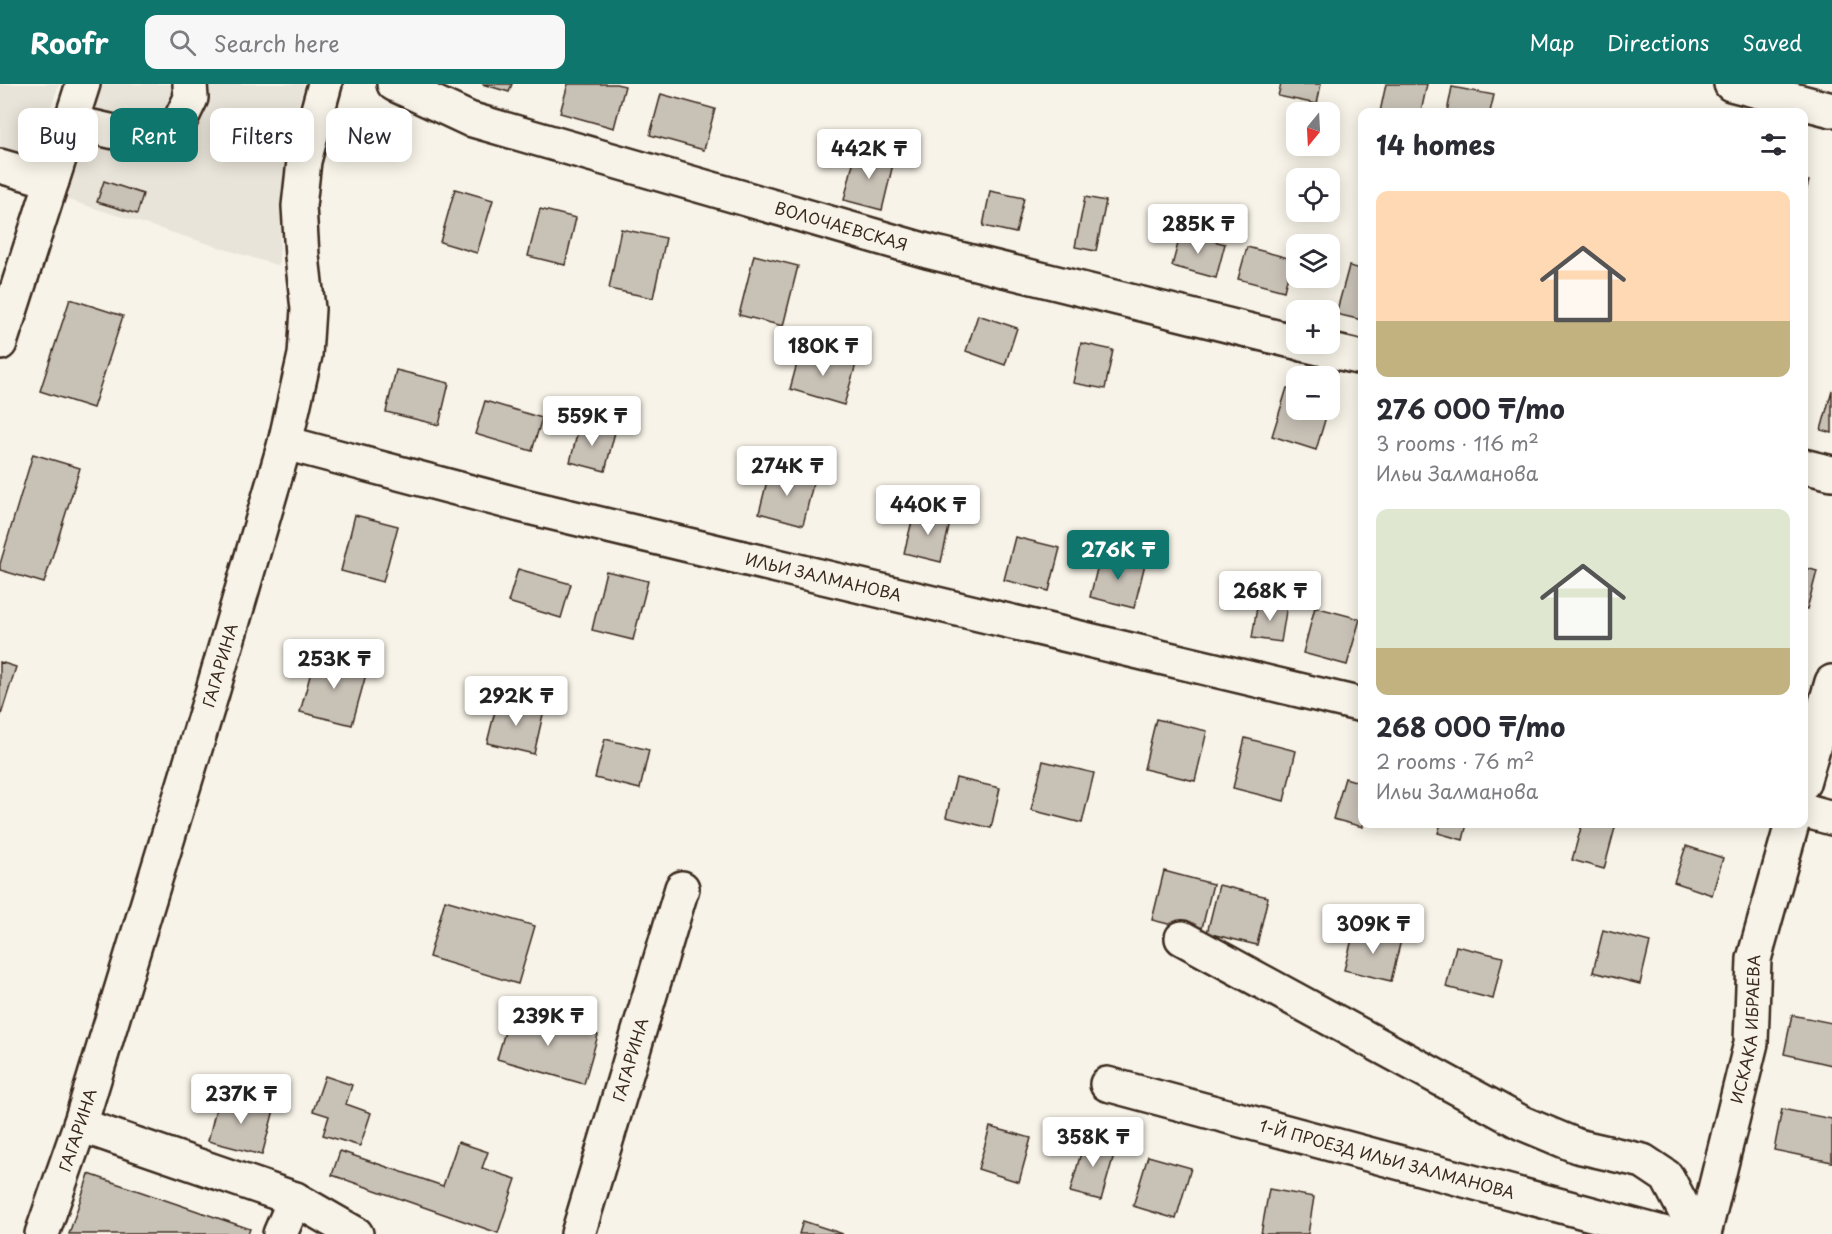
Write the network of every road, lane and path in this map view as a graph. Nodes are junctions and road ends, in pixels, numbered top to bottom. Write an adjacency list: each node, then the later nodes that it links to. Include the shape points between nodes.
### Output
1 (83, 84): 6 (street)
2 (190, 84): 8 (street, via 191,98 176,129 160,136)
3 (325, 84): 16 (street, ГАГАРИНА, via 304,161 299,206 308,309 305,355)
4 (394, 84): 12 (street, ВОЛОЧАЕВСКАЯ, via 469,119 927,251)
5 (1731, 84): 7 (street)
6 (75, 108)
7 (1832, 110)
8 (98, 128)
9 (58, 162): 11 (street)
10 (0, 166): 11 (street)
11 (52, 182): 13 (street)
12 (1286, 340)
13 (0, 343)
14 (1340, 353): 15 (street)
15 (1358, 357)
16 (285, 443): 20 (street, ИЛЬИ ЗАЛМАНОВА, via 532,507); 28 (street, ГАГАРИНА)
17 (1808, 467): 18 (street)
18 (1832, 473)
19 (1832, 682): 21 (street)
20 (1358, 704)
21 (1808, 766)
22 (1808, 811): 23 (street)
23 (1832, 818)
24 (1791, 828): 36 (street, ИСКАКА ИБРАЕВА, via 1754,959 1751,1043)
25 (682, 888): 33 (street, ГАГАРИНА)
26 (1182, 938): 35 (street, via 1522,1123 1577,1146 1643,1161 1667,1177)
27 (1107, 1084): 34 (street, 1-Й ПРОЕЗД ИЛЬИ ЗАЛМАНОВА)
28 (80, 1125): 29 (street); 30 (street, ГАГАРИНА)
29 (295, 1199): 31 (street); 32 (street)
30 (42, 1234)
31 (280, 1234)
32 (356, 1234)
33 (578, 1234)
34 (1666, 1234)
35 (1697, 1234)
36 (1704, 1234)

